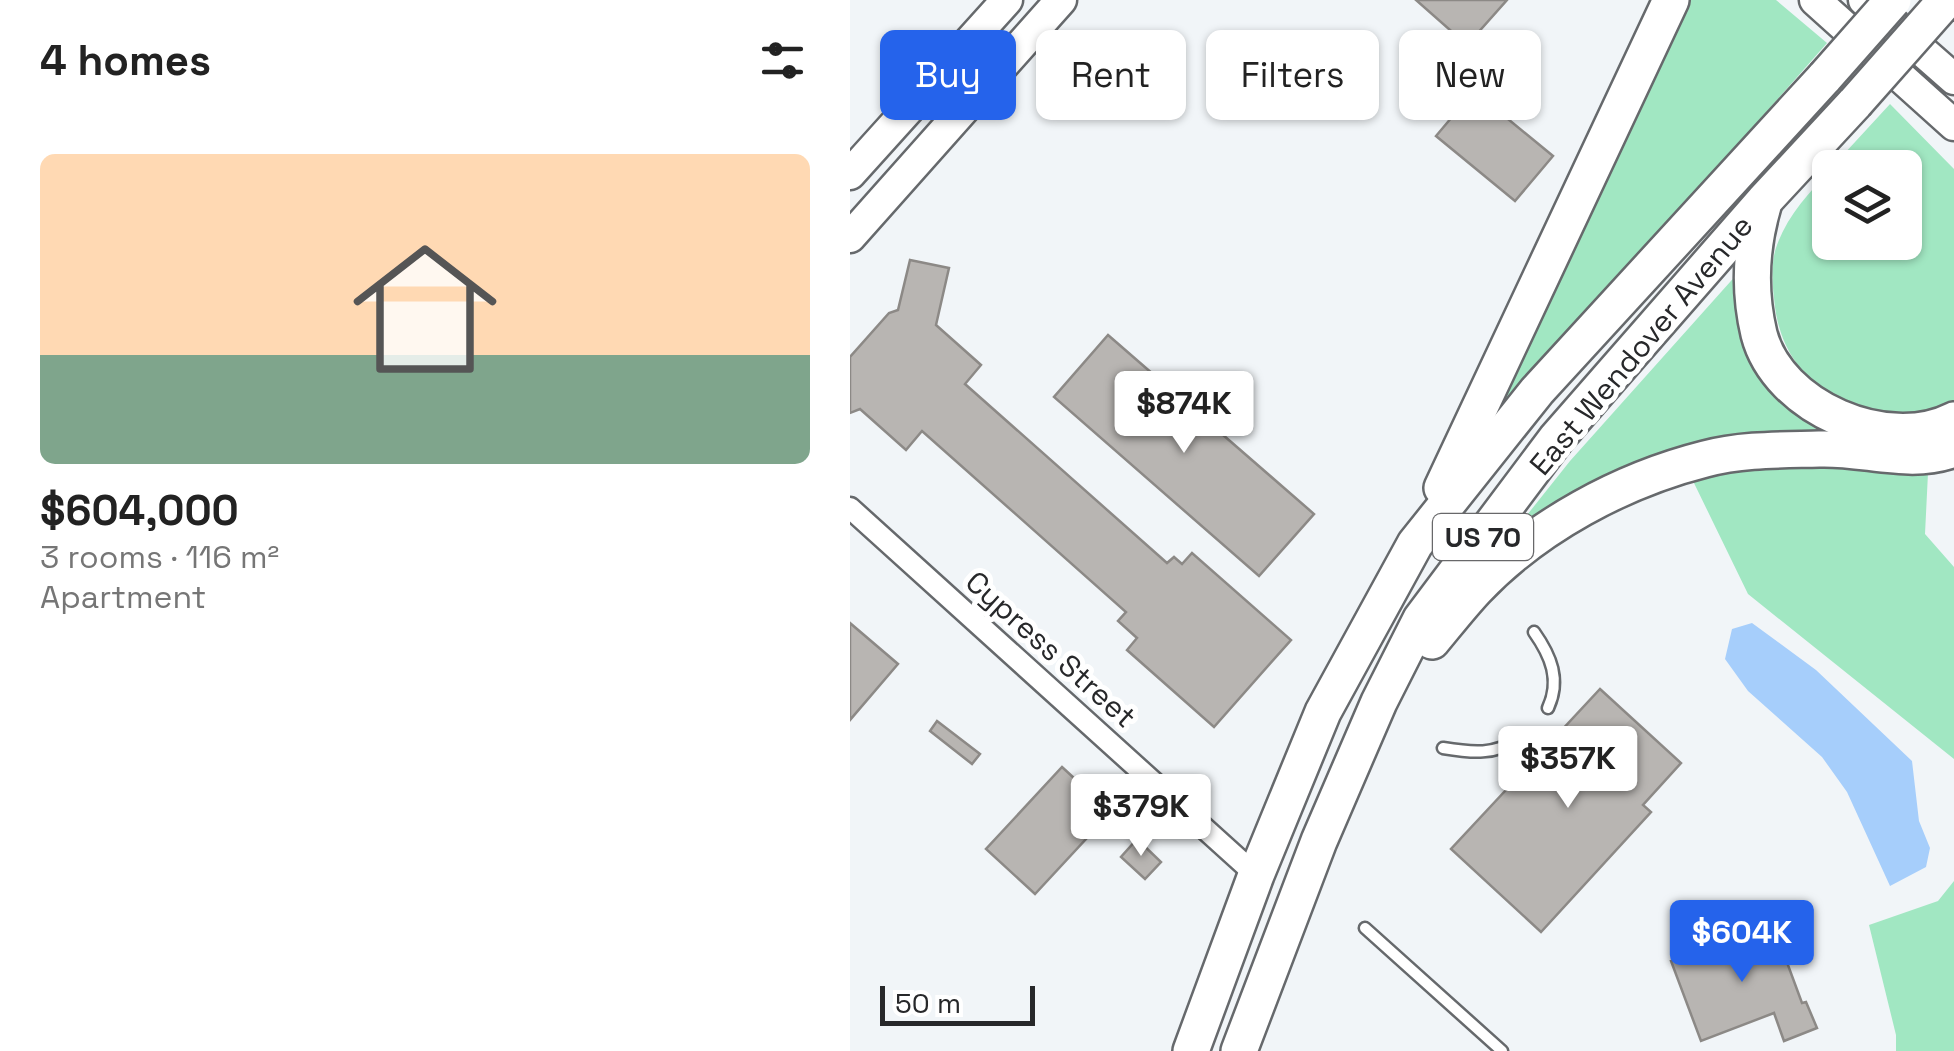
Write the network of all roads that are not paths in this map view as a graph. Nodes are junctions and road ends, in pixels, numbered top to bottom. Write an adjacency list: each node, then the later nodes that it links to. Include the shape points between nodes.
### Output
1 (1007, 0): 10 (main road)
2 (1061, 0): 12 (main road)
3 (1671, 0): 16 (highway)
4 (1814, 0): 9 (main road)
5 (1864, 0): 8 (main road)
6 (1894, 0): 16 (highway, East Wendover Avenue / US 70, bridge, via 1537,390)
7 (1946, 0): 11 (highway, East Wendover Avenue / US 70, bridge)
8 (1954, 79)
9 (1954, 125)
10 (850, 174)
11 (1764, 201): 13 (highway, via 1752,279 1760,338 1781,376 1859,428 1904,432); 18 (highway, East Wendover Avenue / US 70, via 1556,439 1421,619)
12 (850, 237)
13 (1954, 420)
14 (1954, 448): 18 (highway, via 1939,455 1885,456 1829,448 1764,450 1654,475 1591,504 1478,586)
15 (850, 508): 22 (street, Cypress Street)
16 (1415, 544): 22 (highway, East Wendover Avenue / US 70, via 1323,712)
17 (1534, 632): 19 (lane, via 1555,678)
18 (1379, 702): 25 (highway, East Wendover Avenue / US 70)
19 (1548, 708)
20 (1520, 739): 21 (lane, via 1488,753)
21 (1444, 748)
22 (1256, 875): 24 (highway, East Wendover Avenue / US 70)
23 (1365, 928): 26 (lane)
24 (1191, 1051)
25 (1238, 1051)
26 (1502, 1051)

